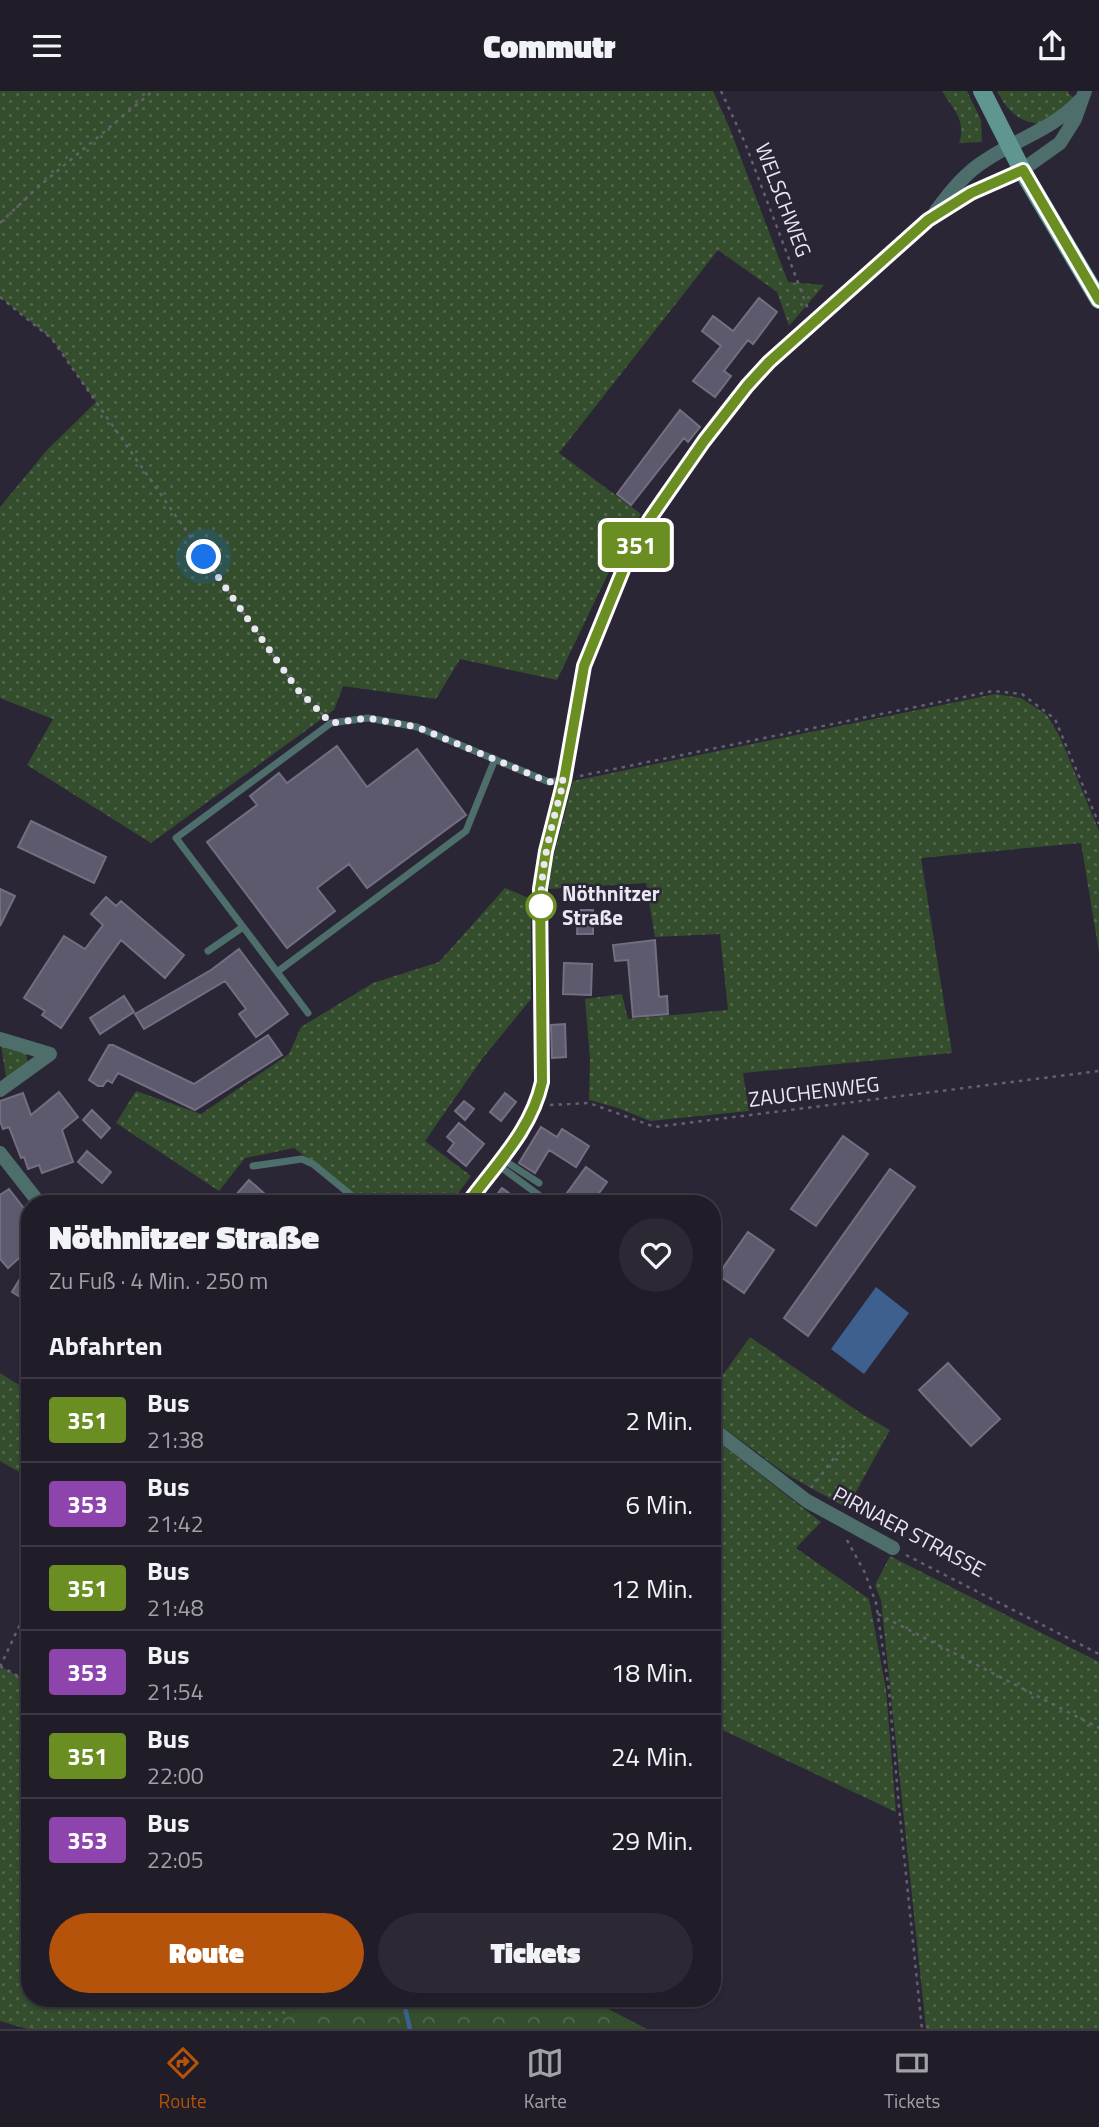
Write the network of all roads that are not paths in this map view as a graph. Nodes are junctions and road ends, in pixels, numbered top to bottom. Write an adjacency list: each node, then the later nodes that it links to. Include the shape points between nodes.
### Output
1 (982, 91): 3 (main road)
2 (1085, 93): 3 (street, via 1054,124); 4 (street, via 1060,143)
3 (1010, 146): 4 (main road); 5 (street, via 963,179)
4 (1023, 170): 5 (street, via 971,193); 6 (main road)
5 (928, 220): 8 (street, via 747,386 649,520 625,565 584,666)
6 (1099, 300)
7 (495, 759): 8 (lane, via 549,782); 9 (lane, via 417,727 368,718 331,723 176,838); 11 (lane, via 466,831)
8 (564, 780): 16 (street, via 540,889 542,1082 537,1106)
9 (243, 927): 10 (lane); 11 (lane)
10 (208, 951)
11 (277, 972): 12 (lane)
12 (308, 1013)
13 (0, 1039): 14 (street, via 50,1054)
14 (0, 1090)
15 (0, 1153): 19 (street)
16 (500, 1162): 18 (lane); 21 (street); 22 (lane)
17 (253, 1166): 20 (lane, via 302,1159)
18 (539, 1183)
19 (33, 1195)
20 (351, 1195)
21 (474, 1195)
22 (540, 1195)
23 (721, 1435): 24 (street, PIRNAER STRASSE, via 803,1499)
24 (893, 1549)

